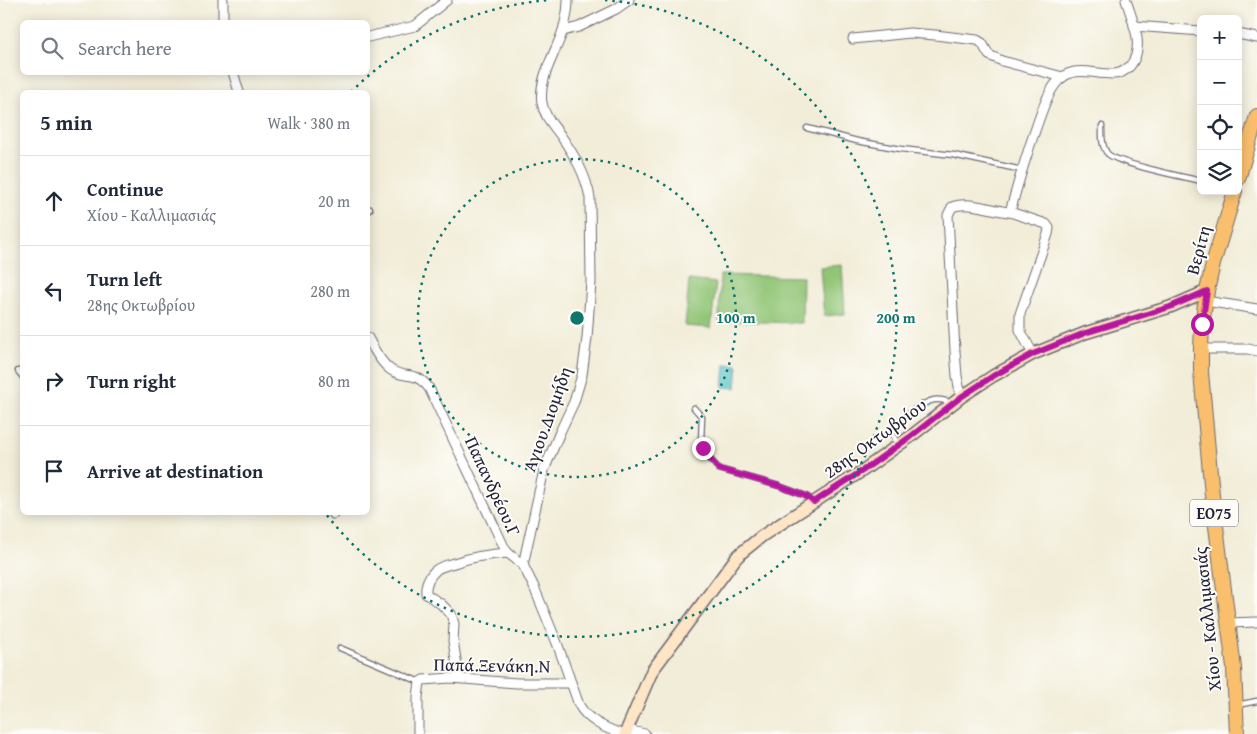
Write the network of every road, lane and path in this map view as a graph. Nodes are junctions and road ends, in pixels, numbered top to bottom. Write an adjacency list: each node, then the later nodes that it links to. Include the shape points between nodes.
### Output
1 (223, 0): 6 (street)
2 (447, 0): 11 (street, via 415,26)
3 (568, 0): 8 (street, Αγιου.Διομήδη)
4 (629, 0): 8 (street, via 579,27)
5 (1126, 0): 7 (street)
6 (223, 20)
7 (1134, 26): 9 (street); 15 (street, via 1138,45 1129,68 1113,74 1084,71)
8 (563, 31): 38 (street, Αγιου.Διομήδη, via 543,80 542,102 546,114 579,164 588,187 591,282 588,329 582,375 574,402 544,470)
9 (1197, 31)
10 (1242, 35): 12 (street)
11 (370, 37)
12 (1257, 38)
13 (853, 39): 15 (street, via 910,33 977,40 982,42 989,55 1002,61)
14 (234, 75): 16 (street)
15 (1063, 76): 21 (street, via 1046,100)
16 (238, 90)
17 (1257, 116): 20 (main road)
18 (1102, 126): 22 (lane, via 1103,144 1112,157)
19 (807, 128): 21 (lane, via 874,144 953,155)
20 (1242, 166)
21 (1022, 170): 24 (street)
22 (1197, 180)
23 (1234, 195): 25 (main road, Βερίτη / ΕΟ75)
24 (1010, 212): 30 (street, via 1046,224 1048,228 1020,314 1020,330); 33 (street, via 958,205 952,207 948,215)
25 (1206, 296): 26 (street); 28 (main road, Χίου - Καλλιμασιάς / ΕΟ75); 30 (main road, 28ης Οκτωβρίου, via 1085,333)
26 (1257, 309)
27 (370, 342): 37 (street, Παπανδρέου.Γ, via 389,369 420,378 429,388)
28 (1201, 349): 29 (street); 40 (main road, Χίου - Καλλιμασιάς / ΕΟ75, via 1212,495)
29 (1257, 351)
30 (1033, 354): 33 (main road, 28ης Οκτωβρίου)
31 (18, 371): 32 (lane)
32 (20, 374)
33 (957, 400): 35 (main road, 28ης Οκτωβρίου); 35 (lane, via 926,402 907,416 892,431)
34 (694, 408): 36 (lane, via 702,417 703,448 719,469 779,486)
35 (897, 446): 36 (main road, 28ης Οκτωβρίου)
36 (814, 502): 47 (main road, 28ης Οκτωβρίου, via 762,536 736,558 652,671)
37 (508, 553): 38 (street, Παπανδρέου.Γ); 42 (street, via 470,558 440,568 426,583 426,594 451,614)
38 (523, 565): 44 (street, Παπανδρέου.Γ)
39 (1257, 622): 40 (street)
40 (1228, 624): 46 (main road, Χίου - Καλλιμασιάς / ΕΟ75)
41 (340, 648): 43 (lane)
42 (459, 678): 43 (street, Παπά.Ξενάκη.Ν); 44 (street, Παπά.Ξενάκη.Ν)
43 (420, 682): 48 (street, Παπά.Ξενάκη.Ν)
44 (571, 683): 47 (street, Παπανδρέου.Γ, via 584,714)
45 (1257, 701): 46 (lane)
46 (1236, 705): 50 (main road, Χίου - Καλλιμασιάς / ΕΟ75)
47 (624, 733): 49 (street, Παπανδρέου.Γ)
48 (418, 734)
49 (645, 734)
50 (1237, 734)

